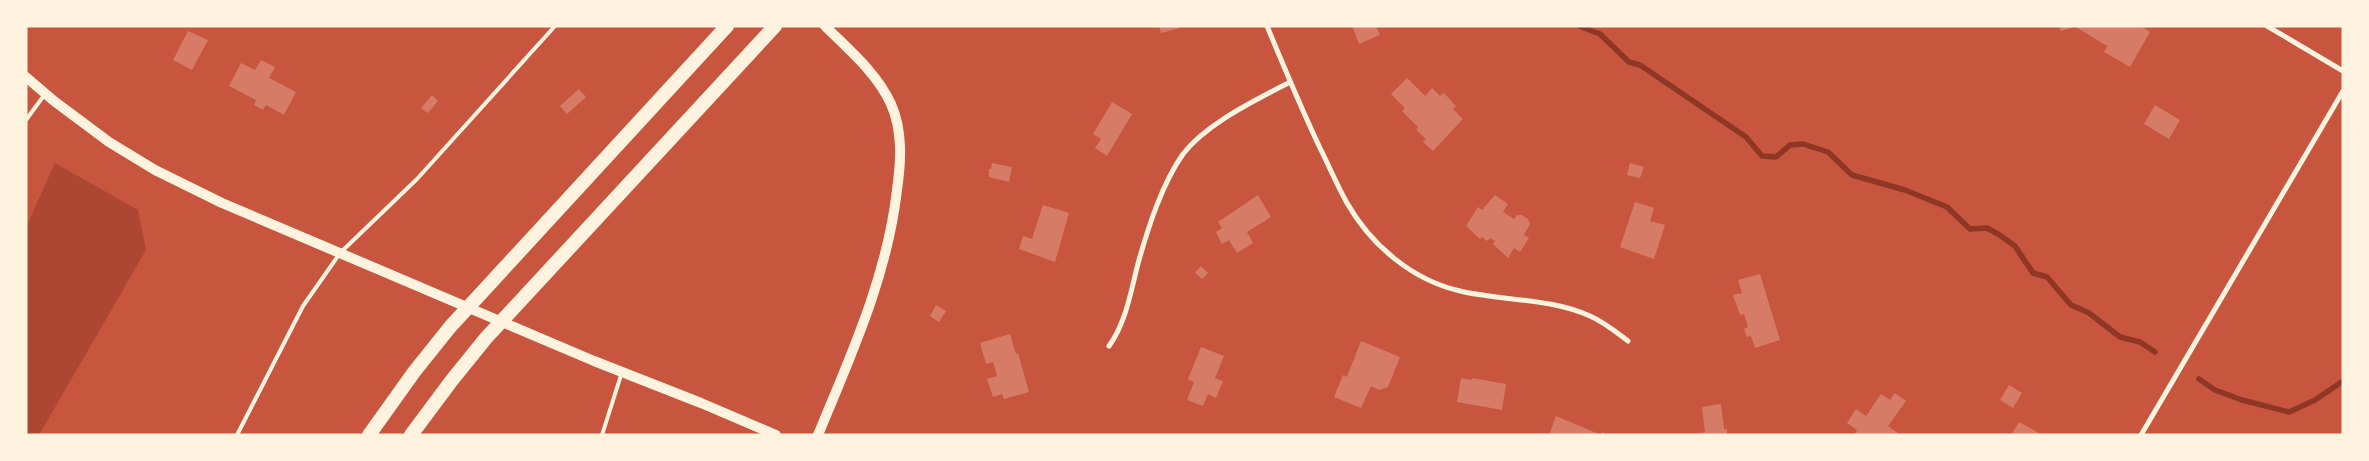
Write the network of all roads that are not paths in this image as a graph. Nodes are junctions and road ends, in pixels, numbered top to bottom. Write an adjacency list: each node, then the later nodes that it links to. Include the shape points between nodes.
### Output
1 (554, 26): 13 (lane, via 417,179)
2 (727, 26): 18 (highway, via 456,320)
3 (776, 26): 19 (highway, via 486,338)
4 (825, 26): 22 (main road, via 869,71 886,94 896,118 900,153 895,213 885,258 869,312)
5 (1267, 26): 9 (street)
6 (2267, 26): 7 (street)
7 (2343, 71)
8 (26, 77): 11 (main road)
9 (1290, 82): 14 (street, via 1347,203 1368,232 1396,260 1453,289 1575,310 1592,316); 15 (street, via 1214,126 1184,153 1163,191 1123,319)
10 (2343, 91): 23 (street)
11 (45, 94): 12 (lane); 13 (main road, via 109,142 156,170 222,204)
12 (26, 120)
13 (340, 253): 16 (main road); 17 (lane, via 303,306)
14 (1628, 340)
15 (1109, 346)
16 (622, 372): 20 (lane); 21 (main road)
17 (237, 435)
18 (368, 435)
19 (411, 435)
20 (602, 435)
21 (776, 435)
22 (818, 435)
23 (2141, 435)

